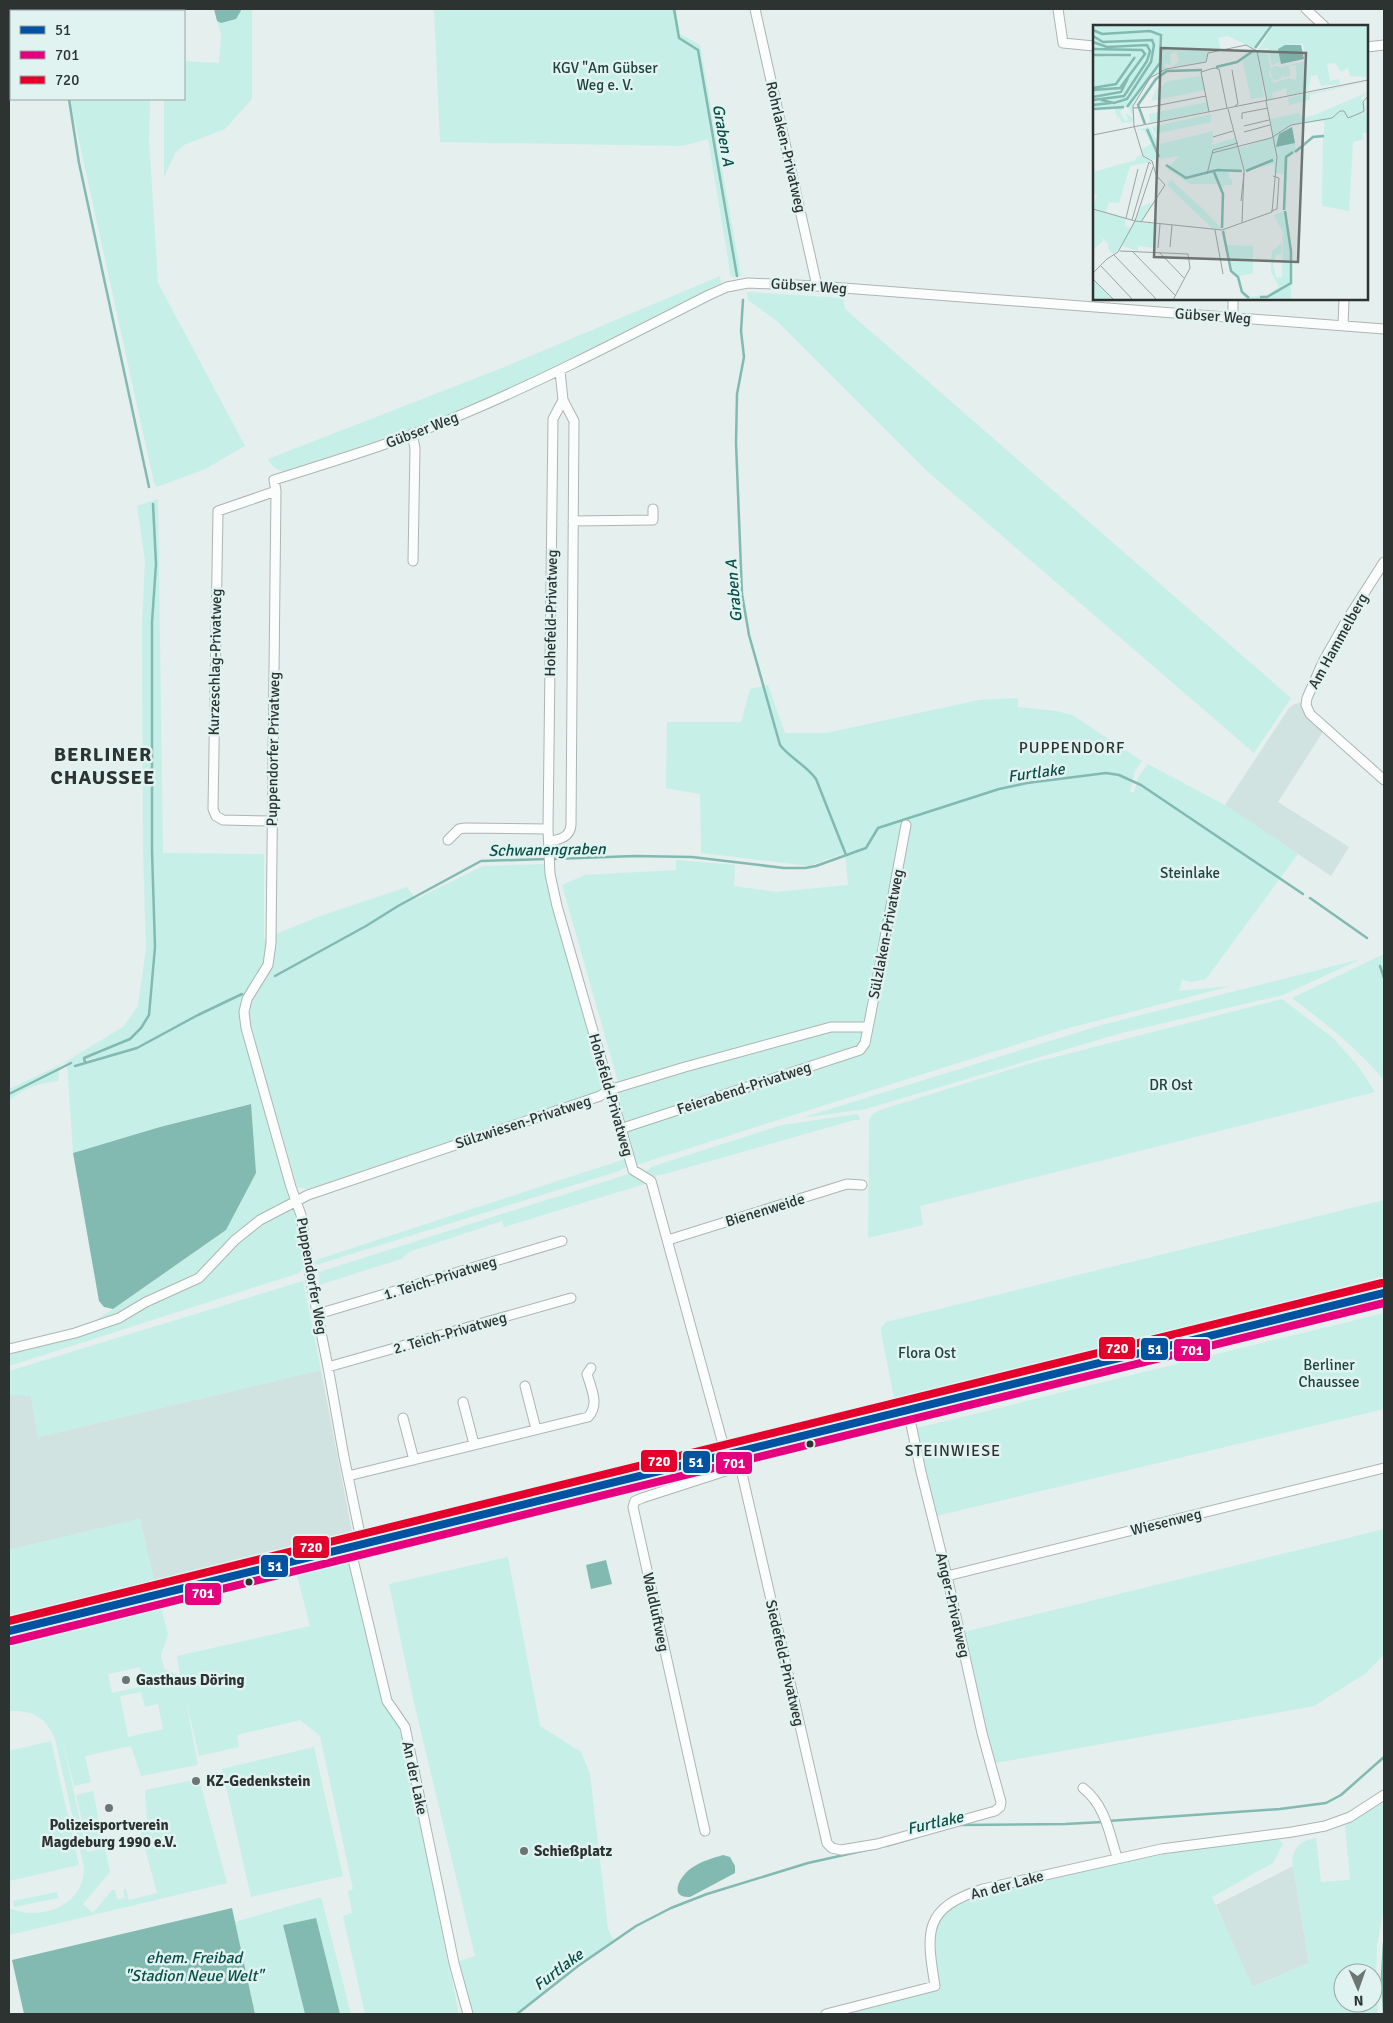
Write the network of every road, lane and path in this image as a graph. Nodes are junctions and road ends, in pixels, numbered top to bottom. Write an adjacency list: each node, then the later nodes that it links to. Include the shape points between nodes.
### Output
1 (755, 9): 8 (street, Rohrlaken-Privatweg)
2 (1058, 9): 6 (street, via 1063,43)
3 (1306, 9): 4 (street)
4 (1323, 25)
5 (1384, 45): 7 (street)
6 (1093, 46)
7 (1368, 47)
8 (817, 286): 11 (street, Gübser Weg); 14 (street, Gübser Weg, via 748,283 727,287)
9 (1233, 300): 11 (street)
10 (1344, 300): 12 (street)
11 (1233, 317): 12 (street, Gübser Weg)
12 (1343, 326): 13 (street, Gübser Weg)
13 (1384, 329)
14 (560, 371): 15 (street, Hohefeld-Privatweg); 16 (street, Gübser Weg)
15 (563, 400): 20 (street, Hohefeld-Privatweg, via 574,421); 26 (street, Hohefeld-Privatweg, via 554,419)
16 (412, 434): 17 (street, Gübser Weg); 21 (street, via 415,448)
17 (274, 480): 18 (street, Puppendorfer Privatweg)
18 (276, 491): 24 (street, Puppendorfer Privatweg); 24 (street, Kurzeschlag-Privatweg, via 218,510 213,809 223,820)
19 (652, 509): 20 (street, via 653,520)
20 (573, 521): 28 (street, Hohefeld-Privatweg, via 570,828 565,836)
21 (413, 561)
22 (1384, 562): 23 (street, Am Hammelberg, via 1323,662 1306,701 1310,714)
23 (1384, 780)
24 (272, 821): 29 (street, Puppendorfer Privatweg, via 269,959 247,999)
25 (906, 826): 30 (street, Sülzlaken-Privatweg)
26 (548, 829): 27 (street, via 465,828 459,829); 28 (street, Hohefeld-Privatweg)
27 (448, 840)
28 (549, 846): 32 (street, Hohefeld-Privatweg, via 557,906)
29 (244, 1012): 35 (street, Puppendorfer Weg)
30 (868, 1027): 31 (street, Sülzlaken-Privatweg); 32 (street, Sülzwiesen-Privatweg, via 830,1027)
31 (865, 1043): 33 (street, Feierabend-Privatweg, via 860,1050)
32 (609, 1090): 33 (street, Hohefeld-Privatweg); 35 (street, Sülzwiesen-Privatweg, via 600,1096)
33 (620, 1128): 36 (street, Hohefeld-Privatweg, via 633,1170 651,1181)
34 (862, 1185): 36 (street, Bienenweide, via 847,1184)
35 (297, 1201): 40 (street, Puppendorfer Weg); 41 (street, Sülzwiesen-Privatweg, via 260,1220 235,1240 199,1278 119,1318 75,1333)
36 (668, 1240): 50 (street, Hohefeld-Privatweg)
37 (562, 1241): 40 (street, 1. Teich-Privatweg)
38 (1384, 1293): 46 (main road)
39 (571, 1298): 42 (street, 2. Teich-Privatweg)
40 (318, 1314): 42 (street, Puppendorfer Weg)
41 (9, 1349)
42 (328, 1367): 54 (street, Puppendorfer Weg)
43 (591, 1368): 48 (street, via 588,1374 594,1411 588,1417)
44 (526, 1386): 48 (street)
45 (463, 1402): 49 (street)
46 (908, 1410): 50 (main road); 56 (street, Anger-Privatweg)
47 (403, 1418): 51 (street)
48 (536, 1429): 49 (street)
49 (474, 1444): 51 (street)
50 (731, 1453): 52 (street, Siedefeld-Privatweg); 55 (main road)
51 (414, 1460): 54 (street)
52 (741, 1466): 60 (street, Siedefeld-Privatweg, via 827,1844 841,1850 896,1840 995,1811); 61 (street, Waldluftweg, via 645,1496 635,1501 633,1507)
53 (1384, 1468): 56 (street, Wiesenweg)
54 (348, 1476): 55 (street, Puppendorfer Weg)
55 (356, 1546): 57 (main road); 63 (street, An der Lake, via 386,1698 405,1727 454,1963)
56 (948, 1576): 60 (street, Anger-Privatweg, via 982,1733)
57 (9, 1631)
58 (1083, 1788): 62 (street, via 1097,1802 1104,1816)
59 (1384, 1795): 62 (street, An der Lake, via 1350,1817 1325,1826)
60 (1001, 1799)
61 (705, 1831)
62 (1117, 1857): 64 (street, An der Lake, via 983,1889 953,1902 938,1914 930,1931 929,1951 935,1986)
63 (468, 2014)
64 (826, 2014)

